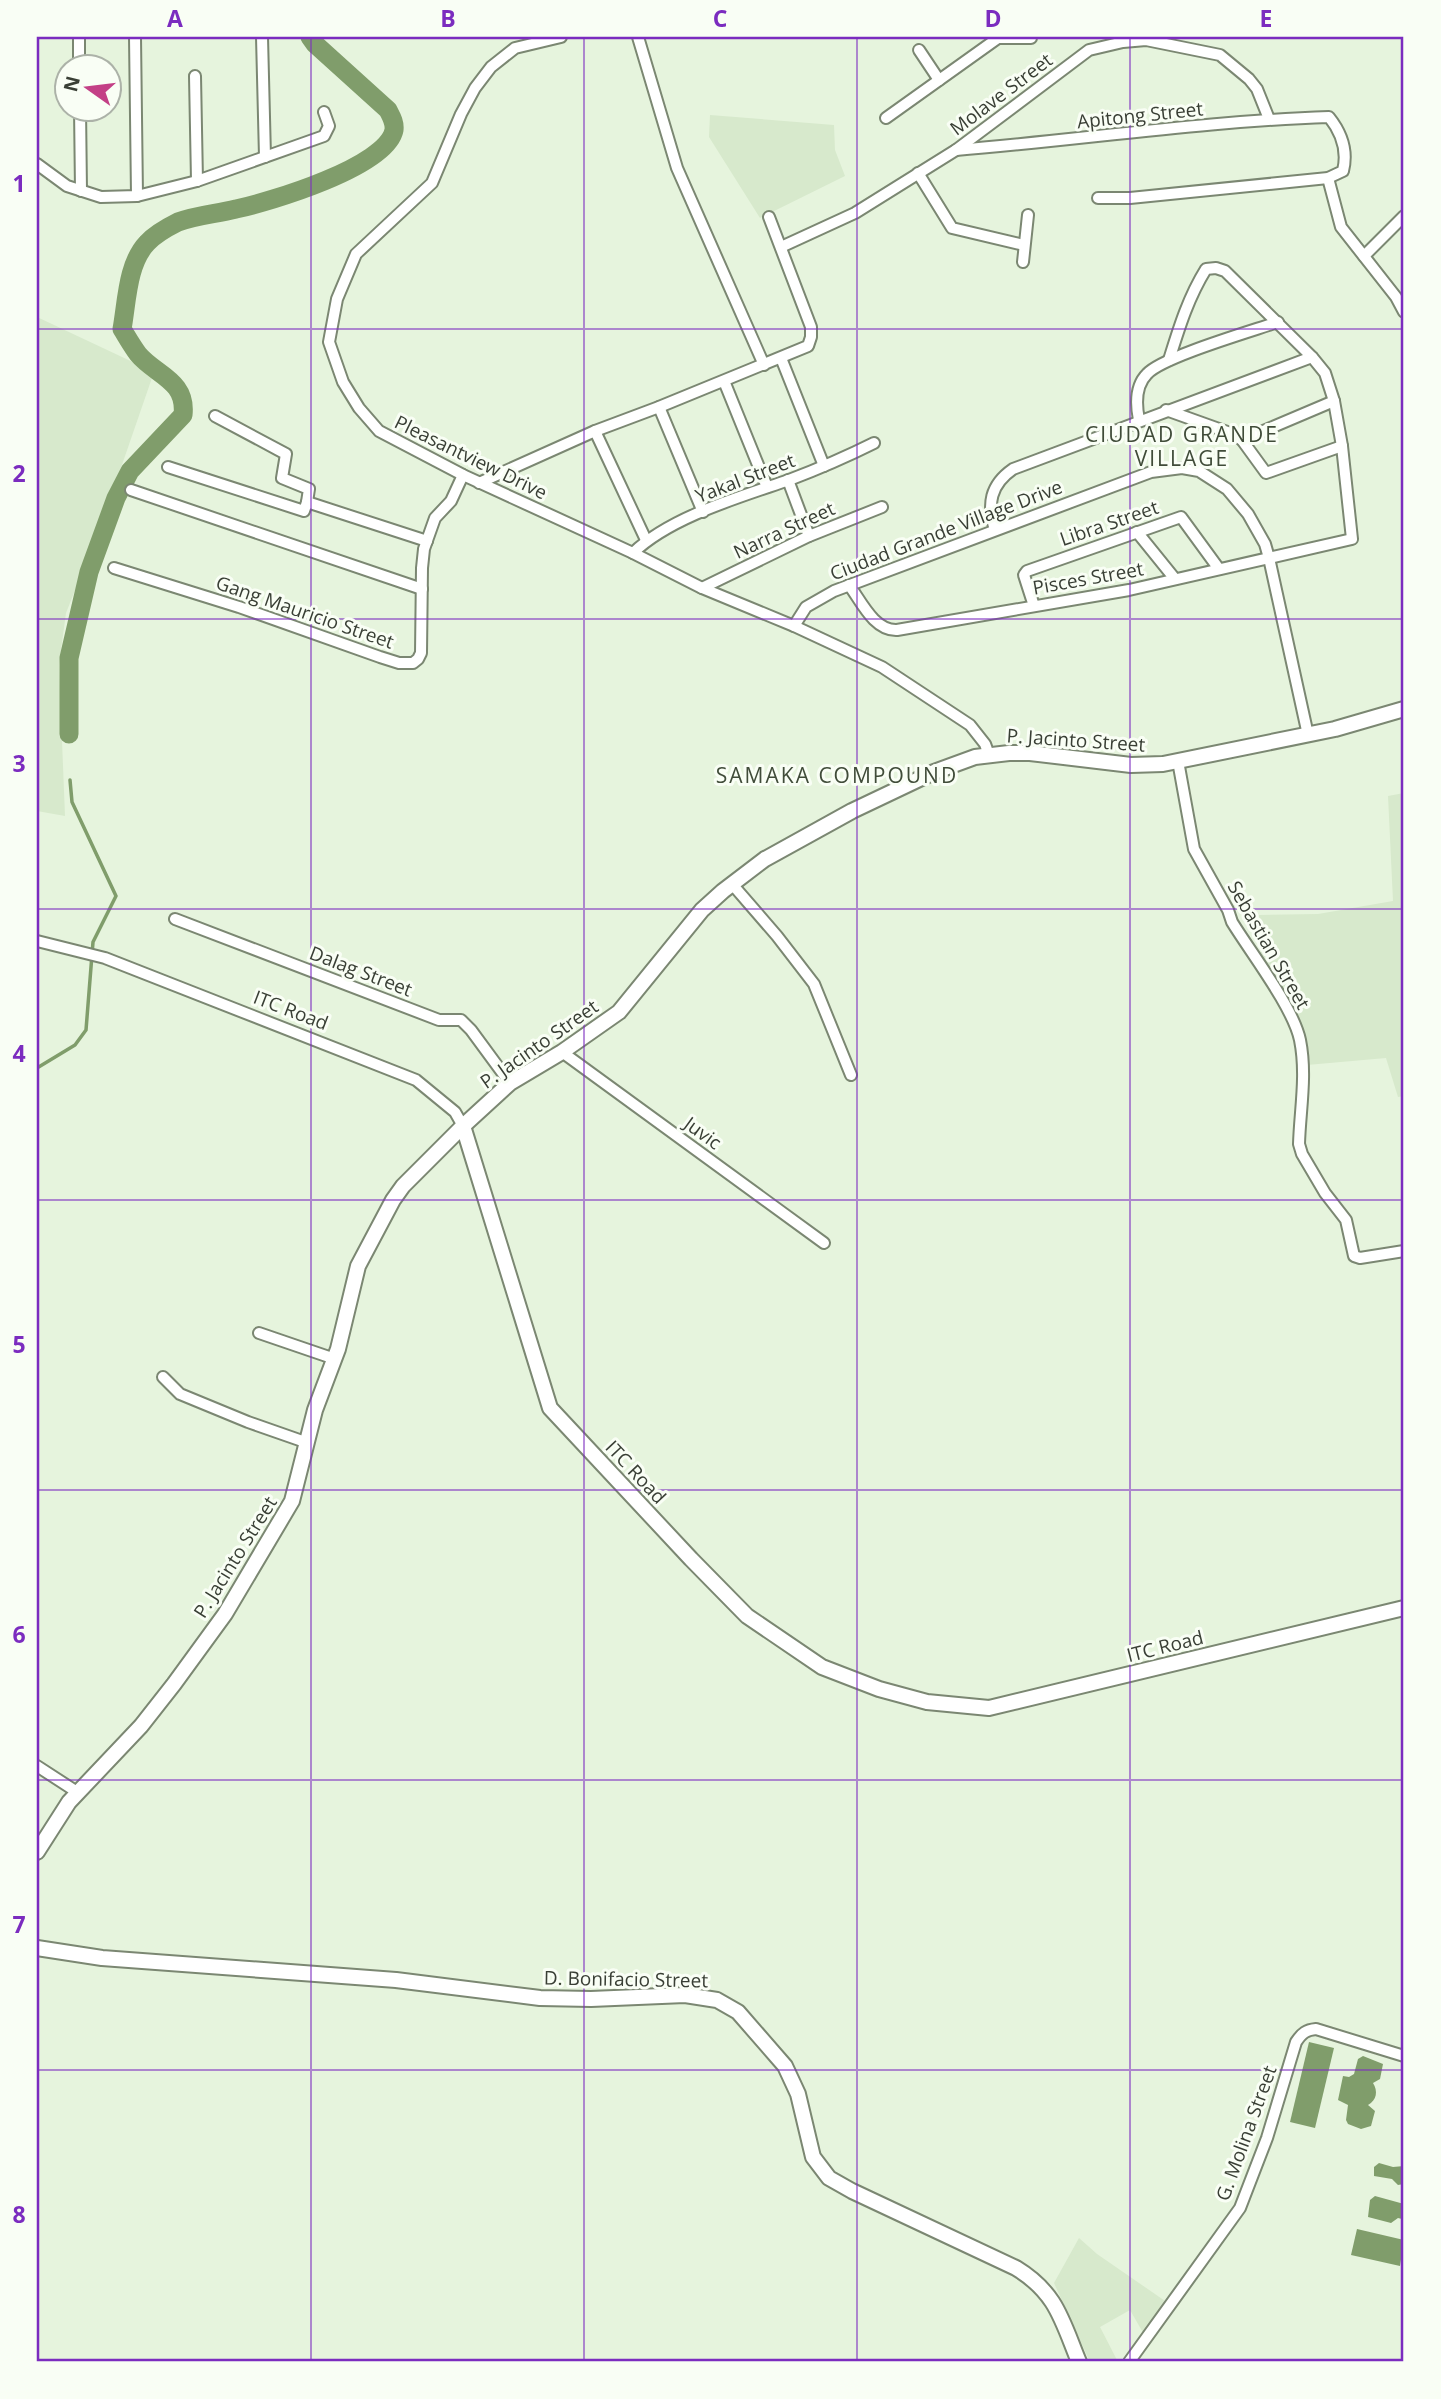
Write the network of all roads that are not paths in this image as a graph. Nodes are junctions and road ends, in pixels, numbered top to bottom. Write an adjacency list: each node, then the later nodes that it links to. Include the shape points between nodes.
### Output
1 (135, 37): 22 (street)
2 (262, 37): 16 (street)
3 (561, 37): 49 (street, Pleasantview Drive, via 515,48 491,67 461,114 432,183 356,254 337,299 329,342 343,382 359,408 379,431)
4 (638, 37): 36 (street, via 677,168)
5 (997, 38): 6 (street); 10 (street)
6 (1031, 38)
7 (1161, 39): 13 (street, Molave Street, via 1220,55 1257,89); 15 (street, Molave Street, via 1089,50)
8 (919, 50): 10 (street)
9 (195, 76): 20 (street)
10 (939, 80): 12 (street)
11 (324, 112): 16 (street, via 329,125 324,136)
12 (886, 118)
13 (1269, 119): 15 (street, Apitong Street); 19 (street, Apitong Street, via 1329,117 1340,137 1345,163 1343,171)
14 (80, 122): 21 (street)
15 (956, 150): 18 (street, Molave Street)
16 (265, 157): 20 (street)
17 (37, 164): 21 (street)
18 (918, 173): 27 (street, via 952,228); 28 (street, Molave Street, via 855,213)
19 (1328, 178): 23 (street); 29 (street, via 1341,227)
20 (197, 181): 22 (street)
21 (81, 191): 22 (street, via 101,197)
22 (138, 196)
23 (1098, 198)
24 (1028, 215): 27 (street)
25 (1404, 216): 29 (street)
26 (769, 217): 28 (street)
27 (1024, 245): 30 (street)
28 (781, 247): 34 (street, via 811,332 808,346)
29 (1364, 256): 31 (street)
30 (1023, 262)
31 (1404, 312)
32 (1278, 322): 33 (street); 35 (street); 35 (street, via 1224,271 1206,269 1186,305)
33 (1312, 357): 38 (street, via 1325,373); 40 (street)
34 (781, 358): 36 (street); 47 (street)
35 (1169, 360): 42 (street, via 1143,378 1137,399)
36 (764, 365): 37 (street)
37 (724, 381): 39 (street); 52 (street)
38 (1334, 401): 44 (street); 46 (street)
39 (659, 407): 43 (street); 56 (street)
40 (1166, 410): 42 (street); 44 (street, via 1217,426)
41 (215, 416): 54 (street, via 286,454 281,477 309,489)
42 (1139, 420): 57 (street, via 1005,475 989,505)
43 (595, 431): 51 (street); 60 (street)
44 (1242, 440): 46 (street, via 1266,473)
45 (874, 443): 47 (street, Yakal Street)
46 (1342, 446): 63 (street, Pisces Street, via 1352,539)
47 (824, 466): 50 (street, Yakal Street)
48 (168, 467): 54 (street, via 304,511)
49 (463, 475): 51 (street, Pleasantview Drive); 61 (street, Gang Mauricio Street)
50 (788, 480): 52 (street, Yakal Street); 59 (street)
51 (480, 483): 62 (street, Pleasantview Drive)
52 (767, 487): 56 (street, Yakal Street)
53 (131, 490): 69 (street)
54 (307, 502): 61 (street)
55 (882, 507): 59 (street, Narra Street)
56 (703, 512): 60 (street, Yakal Street)
57 (995, 530): 63 (street, Ciudad Grande Village Drive, via 1151,472 1182,468 1214,478 1227,489 1248,514); 67 (street, Ciudad Grande Village Drive)
58 (1137, 532): 65 (street, Libra Street, via 1181,517); 66 (street); 70 (street, Libra Street, via 1027,571 1024,575)
59 (809, 536): 68 (street, Narra Street)
60 (646, 540): 62 (street, Yakal Street)
61 (426, 541): 69 (street, Gang Mauricio Street)
62 (633, 553): 68 (street, Pleasantview Drive)
63 (1269, 558): 65 (street, Pisces Street); 73 (street, Ciudad Grande Village Drive)
64 (114, 568): 69 (street, Gang Mauricio Street, via 407,664 421,653)
65 (1219, 569): 66 (street, Pisces Street)
66 (1175, 579): 70 (street, Pisces Street)
67 (849, 585): 70 (street, Pisces Street, via 878,624 891,630); 71 (street, Ciudad Grande Village Drive, via 813,601)
68 (702, 588): 71 (street, Pleasantview Drive)
69 (422, 589)
70 (1034, 606)
71 (794, 626): 74 (street, Pleasantview Drive, via 882,667 960,717 979,734)
72 (1404, 709): 73 (street, P. Jacinto Street)
73 (1308, 735): 75 (street, P. Jacinto Street)
74 (989, 755): 75 (street, P. Jacinto Street, via 1030,753 1132,765); 76 (street, P. Jacinto Street, via 934,772 852,811 765,859)
75 (1178, 761): 84 (street, Sebastian Street, via 1194,849 1232,922 1294,1021 1300,1040 1302,1154 1346,1220 1353,1254 1360,1258)
76 (732, 884): 79 (street, P. Jacinto Street, via 702,910 619,1012); 80 (street, via 814,984)
77 (175, 919): 81 (street, Dalag Street, via 439,1020 461,1020)
78 (37, 941): 82 (street, ITC Road, via 105,958 416,1080 455,1112)
79 (562, 1052): 81 (street, P. Jacinto Street); 83 (street, Juvic)
80 (851, 1075)
81 (510, 1083): 82 (street, P. Jacinto Street)
82 (463, 1126): 86 (street, P. Jacinto Street, via 393,1200 358,1266); 89 (street, ITC Road, via 550,1408 747,1616 822,1667 927,1702 989,1707)
83 (824, 1242)
84 (1404, 1251)
85 (259, 1333): 86 (street)
86 (335, 1359): 88 (street, P. Jacinto Street)
87 (163, 1377): 88 (street, via 180,1394)
88 (308, 1443): 91 (street, P. Jacinto Street, via 292,1501 225,1614 141,1726)
89 (1404, 1608)
90 (37, 1766): 91 (street)
91 (77, 1792): 92 (street, P. Jacinto Street)
92 (37, 1852)
93 (37, 1948): 95 (street, D. Bonifacio Street, via 102,1958 384,1979 540,1998 685,1995 724,2002 786,2066 798,2094 813,2157 822,2172 852,2191 1030,2276 1049,2295)
94 (1404, 2056): 96 (street, G. Molina Street, via 1316,2029 1301,2035 1240,2208)
95 (1079, 2362)
96 (1129, 2362)

